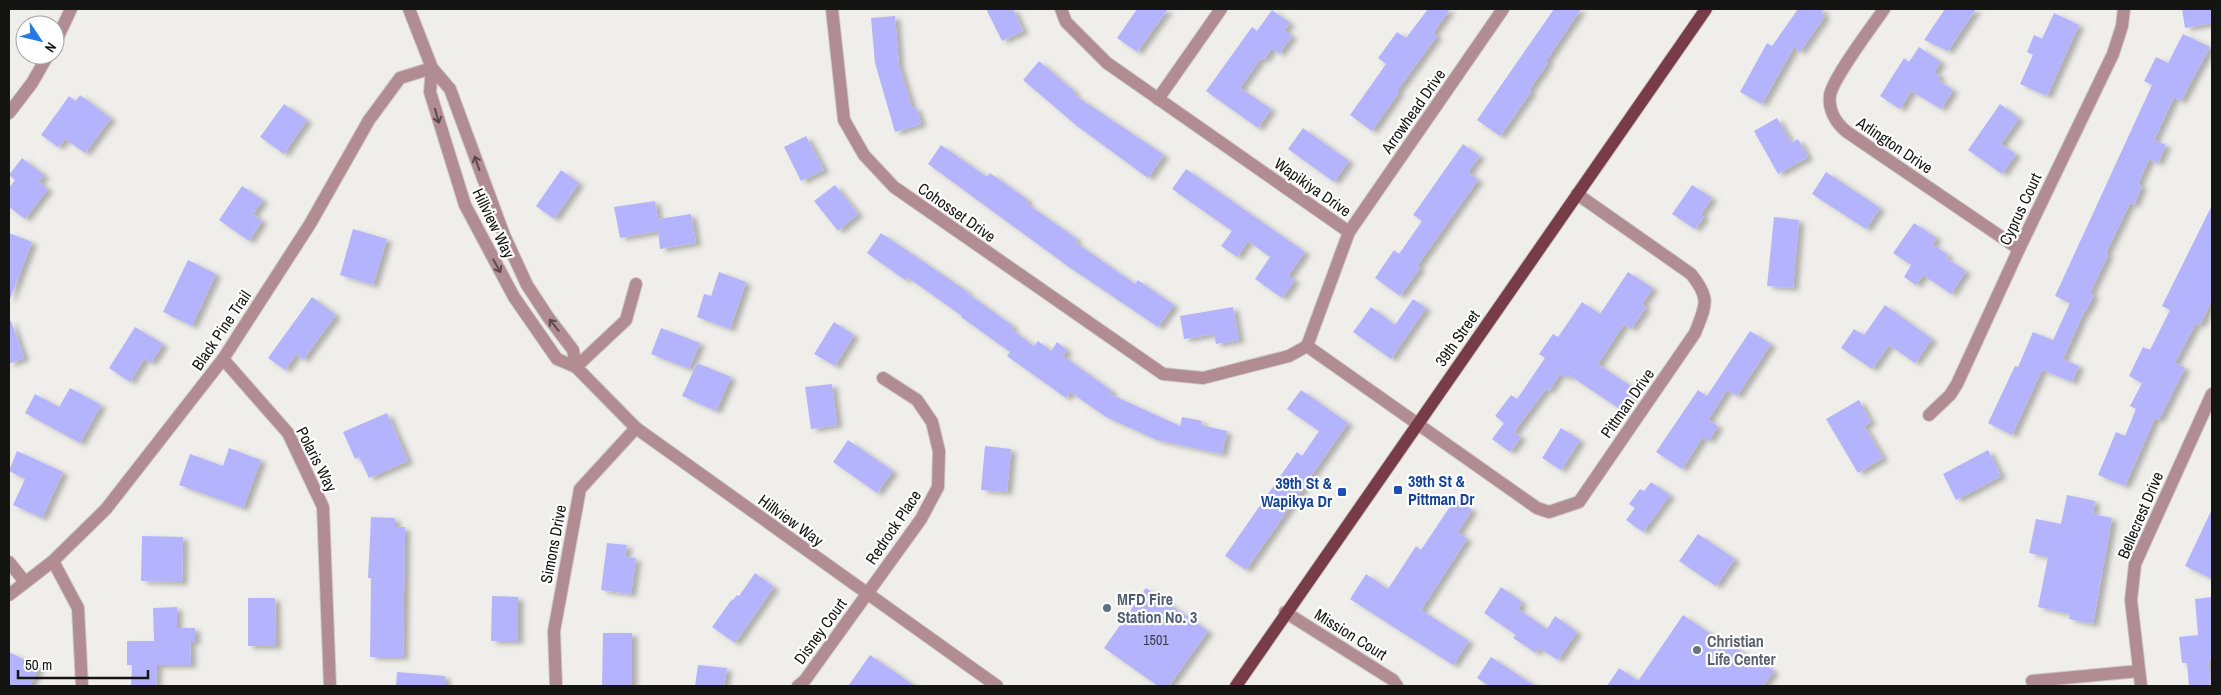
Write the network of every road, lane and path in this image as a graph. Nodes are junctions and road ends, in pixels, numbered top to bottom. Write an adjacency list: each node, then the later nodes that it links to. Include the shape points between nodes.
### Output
1 (71, 9): 10 (street)
2 (409, 9): 12 (street, Hillview Way)
3 (832, 9): 19 (street, Cohosset Drive, via 844,120 864,155 894,187 1163,374 1203,378 1289,356)
4 (1061, 9): 13 (street, Wapikiya Drive, via 1066,22 1107,63)
5 (1221, 9): 13 (street)
6 (1503, 9): 16 (street, Arrowhead Drive)
7 (1706, 9): 15 (main road, 39th Street)
8 (1884, 9): 17 (street, Arlington Drive, via 1834,83 1830,101 1836,120 1847,132)
9 (2124, 9): 17 (street, Cyprus Court, via 2113,54)
10 (65, 22)
11 (42, 65): 14 (street)
12 (432, 68): 20 (street, Black Pine Trail, via 400,78 369,120 310,224); 21 (street, Hillview Way, one-way to 12, via 573,350 527,285 504,235 450,89); 21 (street, Hillview Way, one-way to 21, via 430,92 465,205 514,297 543,341 557,359)
13 (1158, 99): 16 (street, Wapikiya Drive)
14 (9, 113)
15 (1577, 194): 25 (main road, 39th Street); 25 (street, Pittman Drive, via 1690,274 1701,287 1706,304 1695,333 1579,502 1550,512 1537,508)
16 (1349, 232): 19 (street, Wapikiya Drive)
17 (2019, 249): 24 (street, Cyprus Court, via 1957,384)
18 (636, 284): 21 (street, via 626,320)
19 (1307, 346): 25 (street)
20 (223, 359): 27 (street, Black Pine Trail, via 106,509); 36 (street, Polaris Way, via 288,433 323,507)
21 (576, 367): 26 (street, Hillview Way)
22 (884, 378): 30 (street, Redrock Place, via 917,400 932,422 939,451 938,487 921,519)
23 (2212, 394): 33 (street, Bellecrest Drive, via 2134,564 2130,600)
24 (1929, 415)
25 (1418, 423): 32 (main road, 39th Street)
26 (636, 428): 30 (street, Hillview Way); 37 (street, Simons Drive, via 580,489 554,631)
27 (52, 561): 29 (street, Black Pine Trail); 35 (street, via 78,608)
28 (9, 562): 29 (street)
29 (25, 582): 31 (street, Black Pine Trail)
30 (867, 594): 38 (street, Disney Court); 39 (street, Hillview Way)
31 (9, 595)
32 (1285, 612): 40 (main road, 39th Street); 41 (street, Mission Court, via 1393,680)
33 (2138, 671): 34 (street); 42 (street, Bellecrest Drive)
34 (2032, 681)
35 (82, 686)
36 (330, 686)
37 (556, 686)
38 (798, 686)
39 (997, 686)
40 (1236, 686)
41 (1397, 686)
42 (2141, 686)

